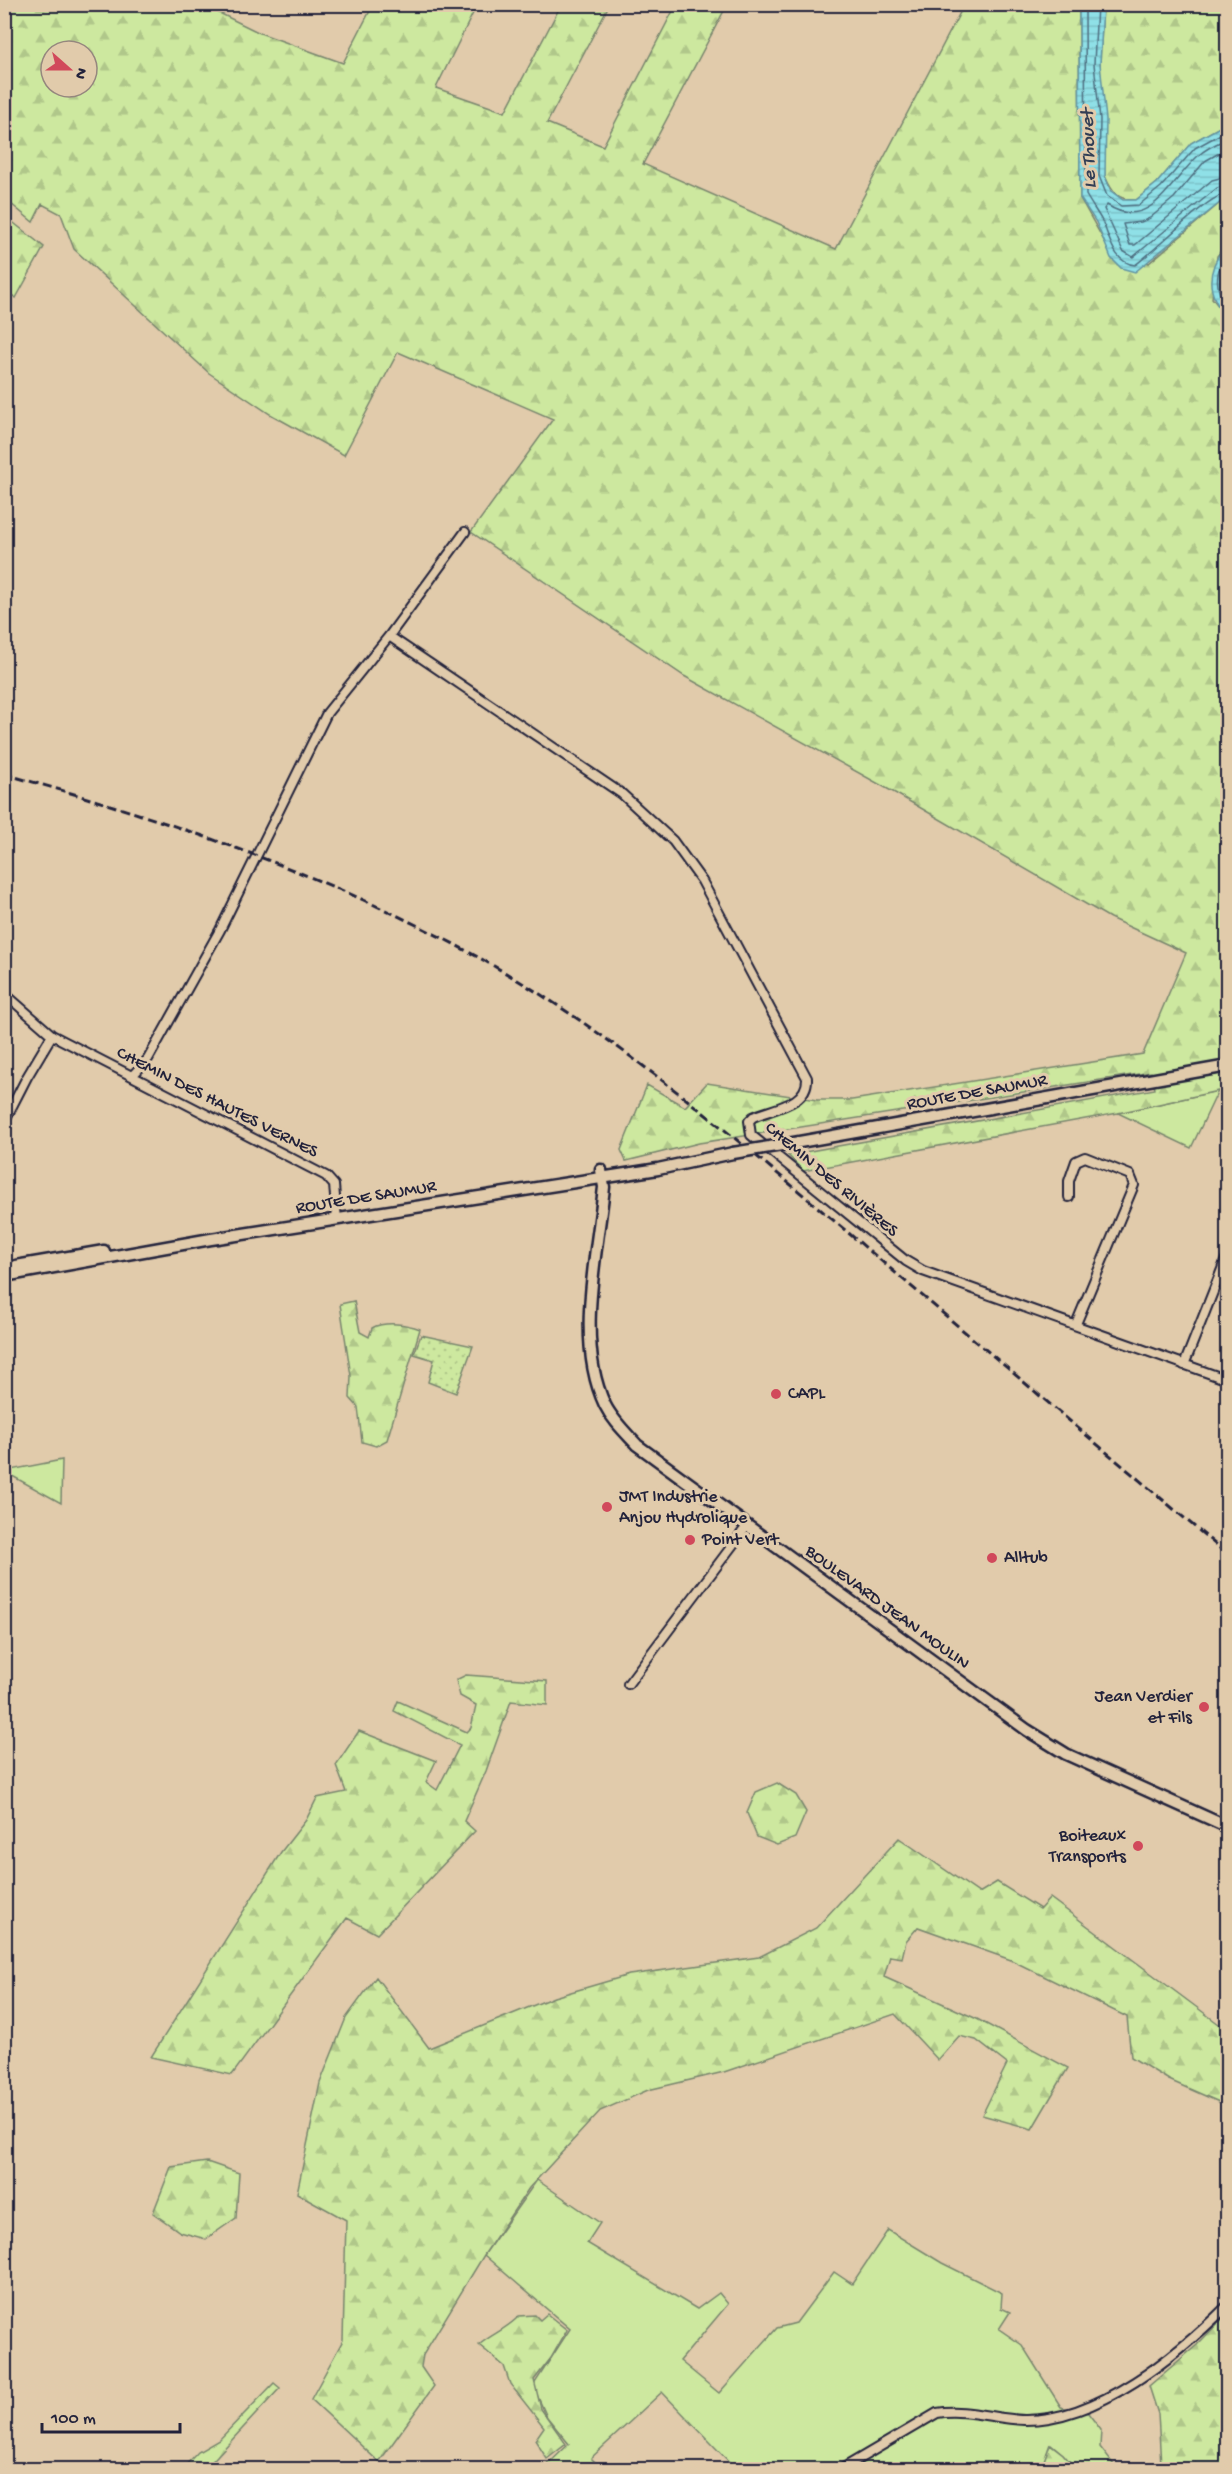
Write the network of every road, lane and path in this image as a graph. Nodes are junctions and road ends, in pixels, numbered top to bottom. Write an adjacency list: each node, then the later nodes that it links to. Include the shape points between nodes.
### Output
1 (465, 532): 2 (street)
2 (389, 636): 6 (street, via 327,713 220,930 148,1059); 14 (street, CHEMIN DES RIVIÈRES, via 601,780 647,816 687,858 714,900 807,1078 804,1094 796,1100 749,1121 751,1135 923,1271)
3 (4, 993): 4 (street, CHEMIN DES HAUTES VERNES)
4 (52, 1035): 6 (street, CHEMIN DES HAUTES VERNES); 7 (street)
5 (1227, 1066): 8 (main road, ROUTE DE SAUMUR, bridge)
6 (133, 1075): 10 (street, CHEMIN DES HAUTES VERNES, via 141,1083 326,1176 334,1185)
7 (4, 1122)
8 (602, 1173): 10 (main road, ROUTE DE SAUMUR); 17 (main road, BOULEVARD JEAN MOULIN, via 590,1359 606,1407 637,1445)
9 (1069, 1197): 14 (street, via 1069,1181 1076,1161 1085,1156 1133,1179 1134,1185)
10 (336, 1216): 12 (main road, ROUTE DE SAUMUR); 13 (main road, ROUTE DE SAUMUR)
11 (1227, 1254): 15 (street)
12 (4, 1269)
13 (4, 1276)
14 (1076, 1324): 15 (street, CHEMIN DES RIVIÈRES)
15 (1184, 1365): 16 (street, CHEMIN DES RIVIÈRES)
16 (1227, 1380)
17 (747, 1526): 18 (street); 19 (main road, BOULEVARD JEAN MOULIN, via 1045,1742)
18 (628, 1684)
19 (1227, 1827)
20 (1227, 2305): 21 (street, via 1175,2355 1108,2395 1070,2412 1023,2420 937,2413)
21 (840, 2469)

